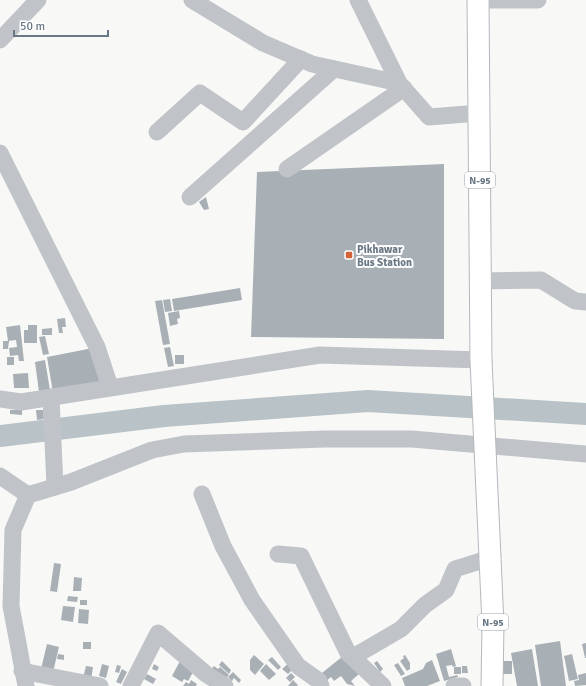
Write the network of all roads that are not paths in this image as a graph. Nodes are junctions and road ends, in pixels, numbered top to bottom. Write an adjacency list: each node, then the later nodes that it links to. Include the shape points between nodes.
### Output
1 (192, 0): 7 (street, via 263,43)
2 (358, 0): 9 (street)
3 (478, 0): 4 (street); 10 (main road, N-95)
4 (538, 0)
5 (32, 2): 6 (street)
6 (0, 40)
7 (301, 59): 8 (street); 11 (street, via 243,122 200,93)
8 (334, 69): 9 (street); 14 (street)
9 (402, 86): 10 (street, via 429,117); 13 (street)
10 (479, 113): 15 (main road, N-95)
11 (157, 132)
12 (0, 153): 18 (street, via 97,347)
13 (287, 169)
14 (190, 197)
15 (480, 281): 16 (street, via 540,280 575,301); 17 (main road, N-95)
16 (586, 302)
17 (481, 360): 18 (street, via 320,355); 27 (main road, N-95, bridge)
18 (110, 387): 20 (street)
19 (0, 399): 20 (street, via 21,402)
20 (51, 400): 23 (street)
21 (586, 454): 23 (street, via 412,439 227,441 184,444 152,450 71,482)
22 (0, 476): 25 (street)
23 (55, 483): 25 (street)
24 (202, 494): 33 (street, via 223,546 252,600 298,666 319,681)
25 (28, 495): 29 (street, via 12,530 11,606)
26 (278, 554): 28 (street, via 301,556 348,653)
27 (490, 558): 28 (street, via 455,569 446,590 425,605 401,629); 37 (main road, N-95)
28 (353, 657): 34 (street)
29 (24, 679): 30 (street)
30 (100, 686)
31 (131, 686): 32 (street, via 158,633 206,674)
32 (225, 686)
33 (321, 686)
34 (383, 686)
35 (454, 686): 36 (street)
36 (463, 686)
37 (492, 686)

